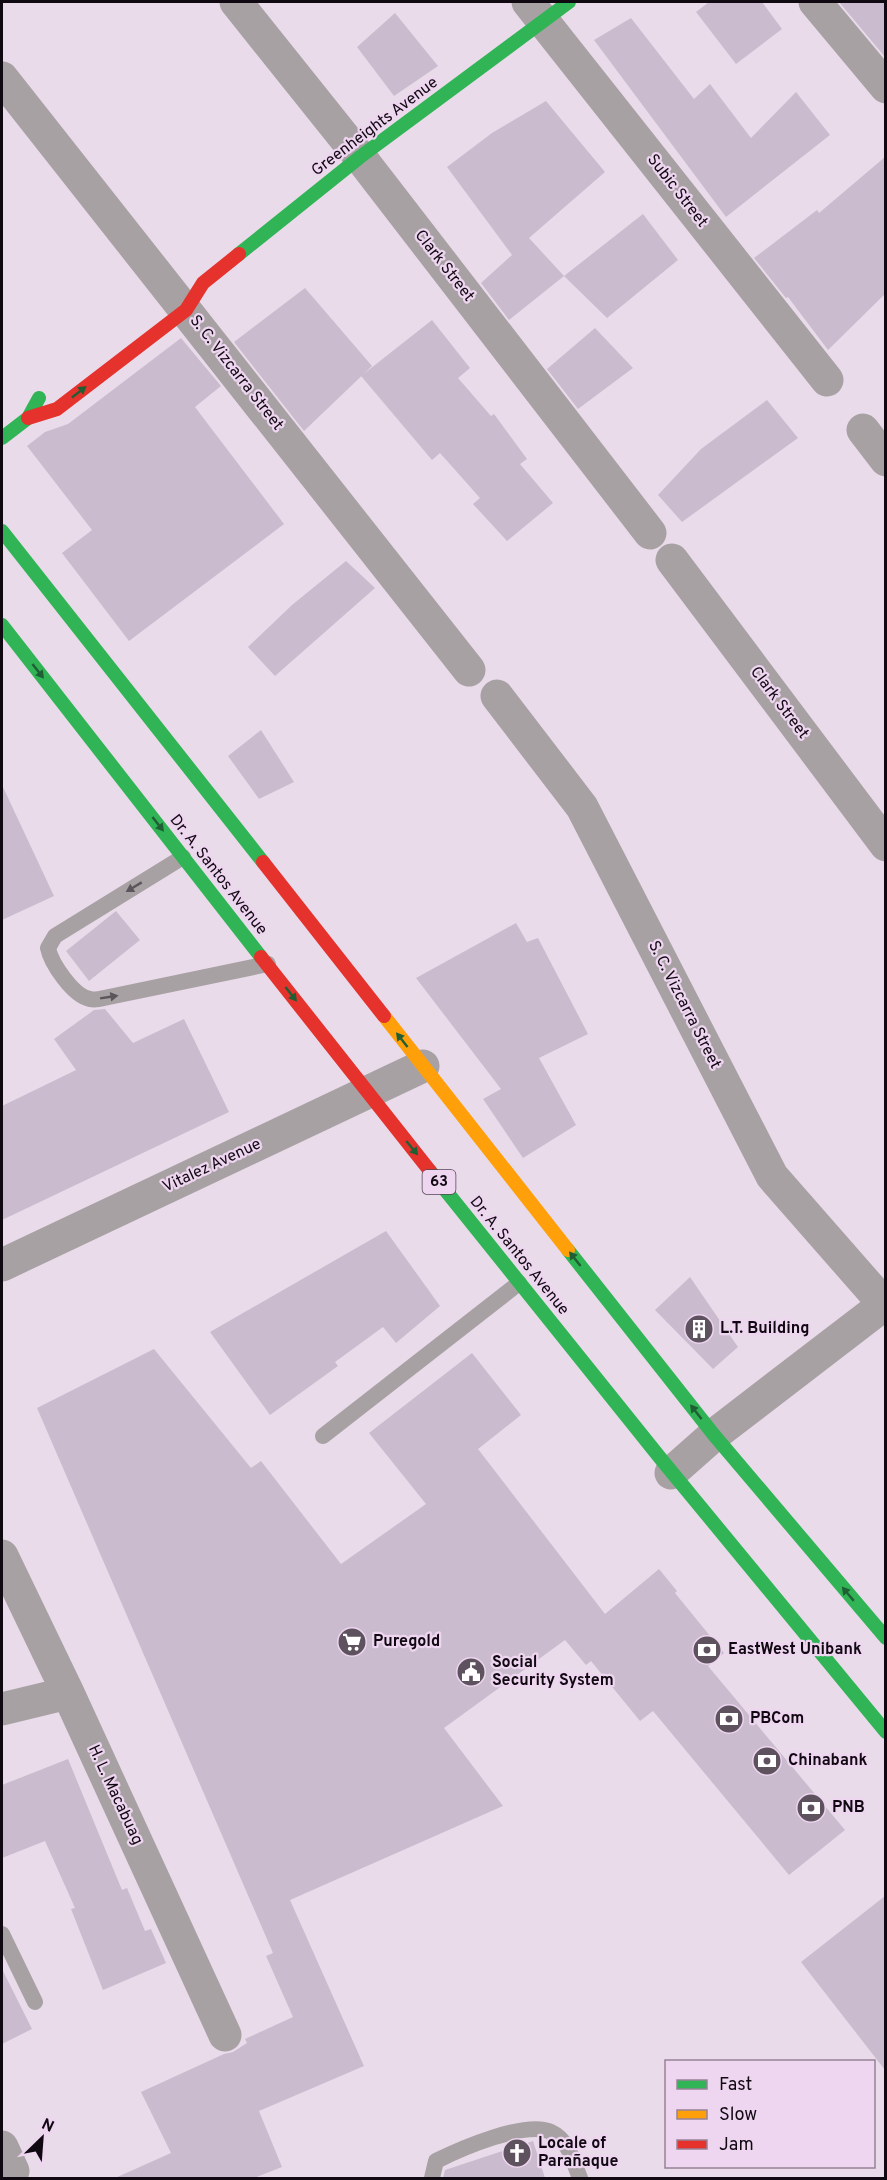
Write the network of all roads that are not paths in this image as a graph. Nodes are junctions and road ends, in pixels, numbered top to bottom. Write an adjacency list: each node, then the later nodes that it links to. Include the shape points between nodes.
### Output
1 (236, 2): 7 (street, Clark Street)
2 (569, 2): 4 (main road, Greenheights Avenue)
3 (815, 2): 6 (street)
4 (535, 12): 7 (main road, Greenheights Avenue); 9 (street, Subic Street)
5 (2, 78): 8 (street, S. C. Vizcarra Street)
6 (884, 82)
7 (360, 157): 8 (main road, Greenheights Avenue); 16 (street, Clark Street)
8 (179, 297): 11 (main road, Greenheights Avenue, one-way to 8, via 57,409); 19 (street, S. C. Vizcarra Street)
9 (827, 380)
10 (52, 385): 11 (main road, Greenheights Avenue, via 43,392)
11 (28, 418): 13 (main road, Greenheights Avenue)
12 (863, 430): 14 (street)
13 (2, 438)
14 (885, 460)
15 (2, 531): 24 (main road, one-way to 15)
16 (650, 533)
17 (672, 560): 21 (street, Clark Street)
18 (2, 625): 22 (main road, Dr. A. Santos Avenue / 63, one-way to 22)
19 (469, 670)
20 (497, 696): 28 (street, S. C. Vizcarra Street, via 582,807 772,1176)
21 (885, 845)
22 (183, 857): 23 (main road, Dr. A. Santos Avenue / 63); 23 (lane, one-way to 23, via 55,936 48,948 51,961 78,993 89,999)
23 (268, 964): 25 (main road, Dr. A. Santos Avenue / 63, one-way to 25)
24 (423, 1066): 25 (street, Vitalez Avenue); 29 (main road, one-way to 24)
25 (367, 1092): 26 (street, Vitalez Avenue); 27 (main road, Dr. A. Santos Avenue / 63, one-way to 27)
26 (2, 1265)
27 (519, 1283): 30 (lane); 31 (main road, Dr. A. Santos Avenue / 63)
28 (885, 1303): 29 (street)
29 (714, 1435): 31 (street); 33 (main road, one-way to 29)
30 (323, 1436)
31 (671, 1473): 36 (main road, Dr. A. Santos Avenue / 63)
32 (2, 1556): 34 (street, H. L. Macabuag)
33 (885, 1638)
34 (68, 1693): 35 (street); 39 (street, H. L. Macabuag)
35 (2, 1709)
36 (885, 1732)
37 (2, 1934): 38 (lane)
38 (35, 2002)
39 (225, 2036)
40 (432, 2178): 41 (lane, via 436,2161 458,2150 528,2129 551,2132 567,2146)
41 (580, 2178)

